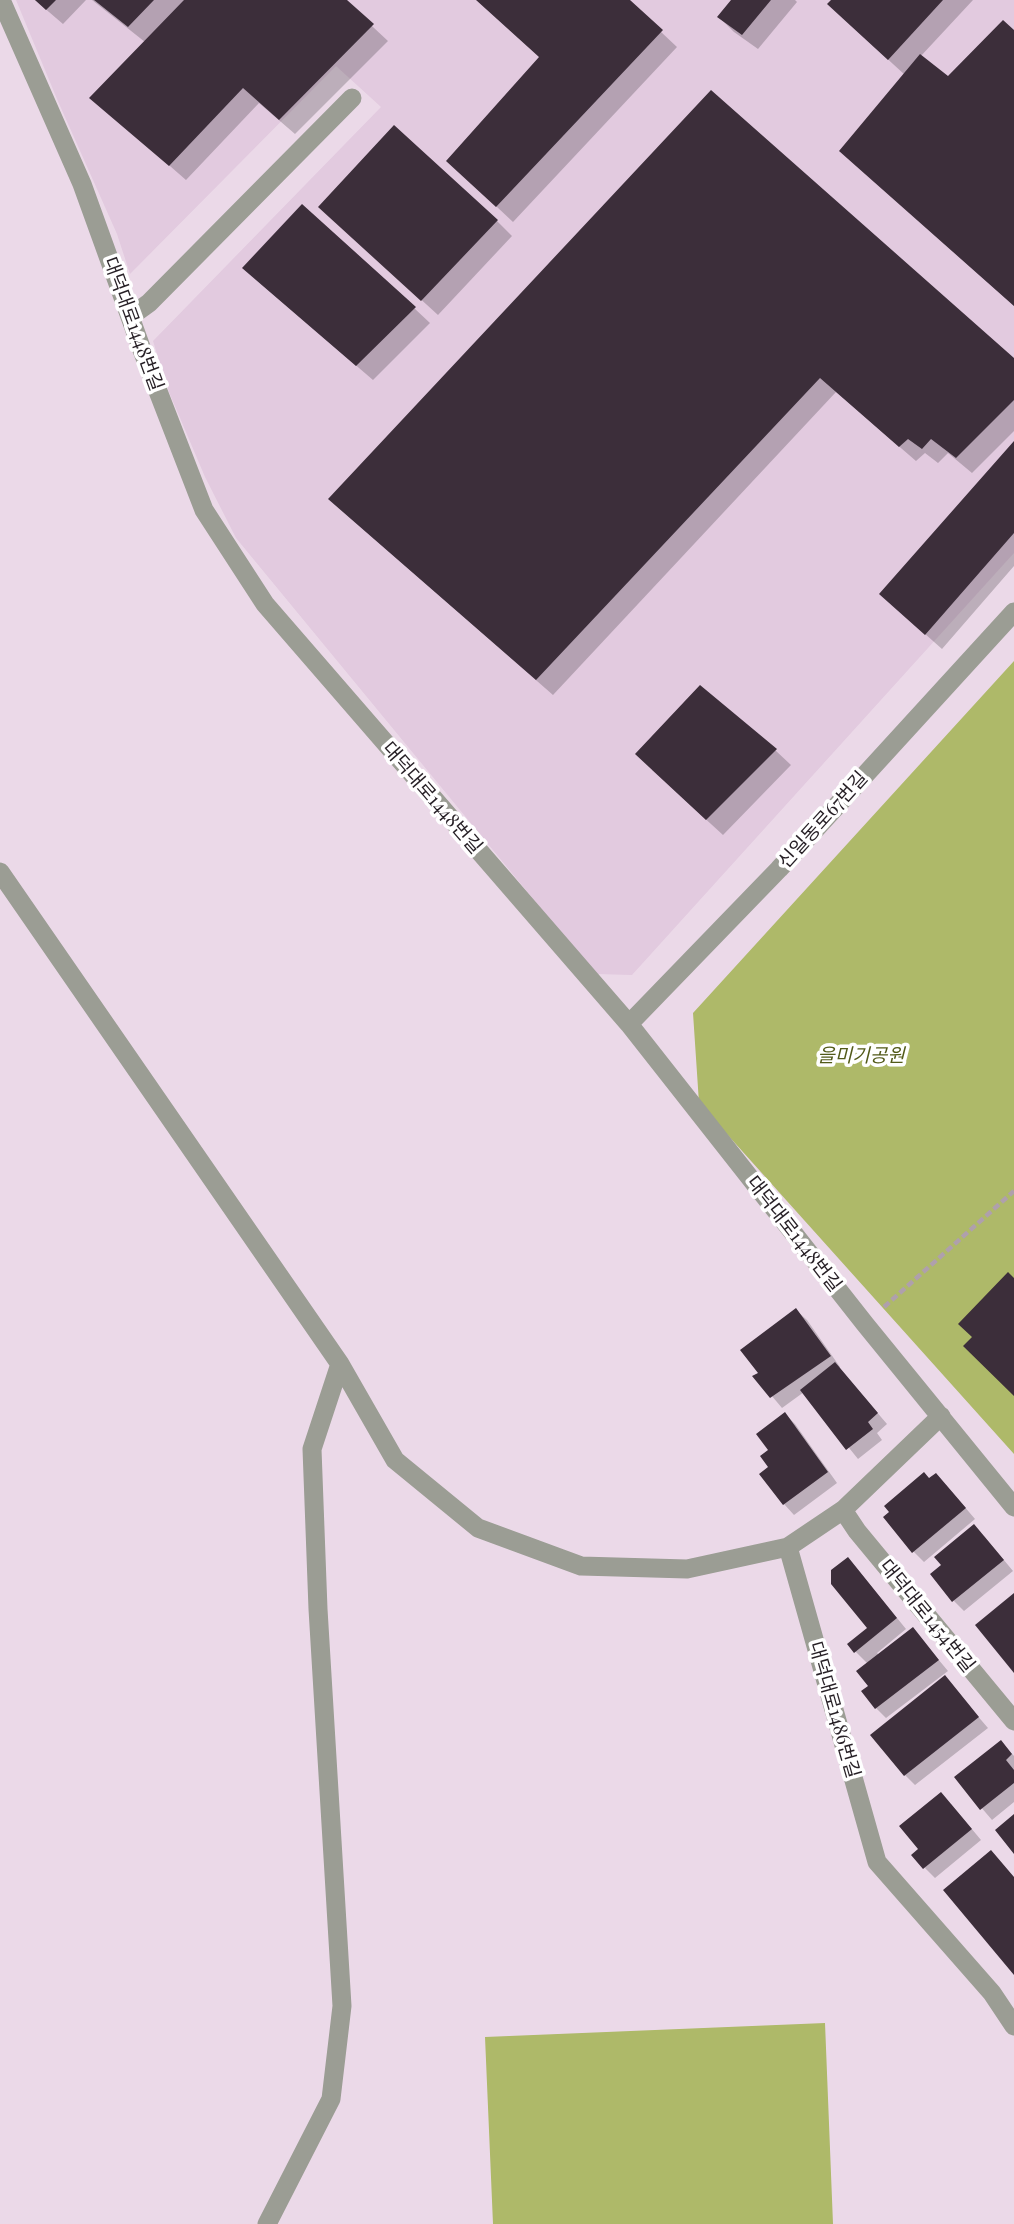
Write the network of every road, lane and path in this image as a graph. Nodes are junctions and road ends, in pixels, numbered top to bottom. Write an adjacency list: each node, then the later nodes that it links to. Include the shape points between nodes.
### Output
1 (1, 0): 3 (street, 대덕대로1448번길, via 82,184)
2 (352, 98): 3 (street)
3 (131, 316): 6 (street, 대덕대로1448번길, via 204,510 265,604)
4 (1014, 612): 6 (street, 신일동로67번길, via 779,869)
5 (0, 872): 9 (street)
6 (629, 1024): 8 (street, 대덕대로1448번길)
7 (1014, 1191): 8 (path)
8 (865, 1324): 10 (street, 대덕대로1448번길)
9 (341, 1364): 13 (street, via 395,1460 478,1528 582,1566 687,1569); 16 (street, via 312,1449 342,2006 331,2099)
10 (942, 1416): 11 (street, 대덕대로1448번길); 12 (street)
11 (1014, 1507)
12 (843, 1510): 13 (street); 14 (street, 대덕대로1454번길)
13 (788, 1547): 15 (street, 대덕대로1486번길, via 877,1862 992,1993)
14 (1014, 1721)
15 (1014, 2026)
16 (267, 2224)

